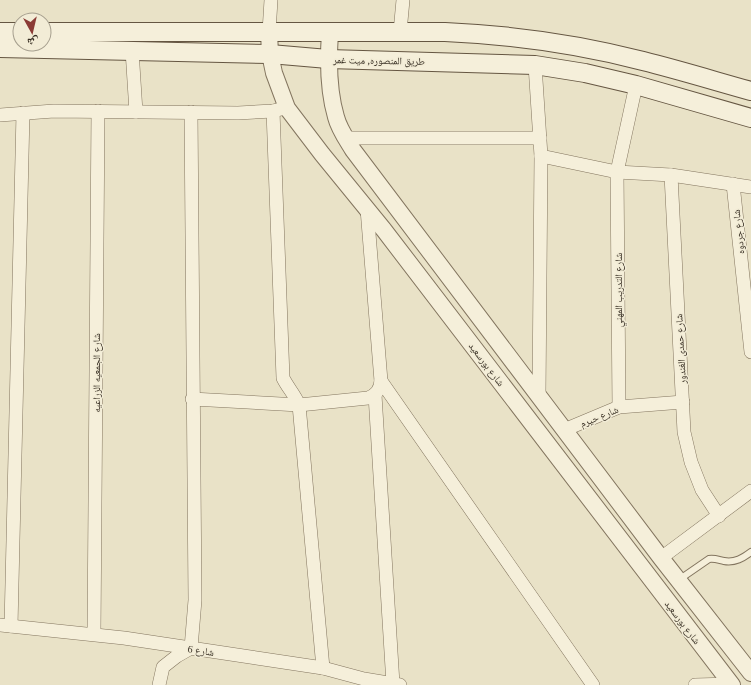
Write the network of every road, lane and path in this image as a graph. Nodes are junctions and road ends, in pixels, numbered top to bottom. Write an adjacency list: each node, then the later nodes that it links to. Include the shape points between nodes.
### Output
1 (271, 0): 6 (street)
2 (403, 0): 7 (street)
3 (0, 32): 4 (main road)
4 (12, 32)
5 (52, 32): 6 (main road)
6 (269, 32): 8 (main road); 11 (street, شارع بورسعيد)
7 (400, 32): 8 (main road); 15 (main road, via 489,34 588,48)
8 (330, 33): 12 (street)
9 (0, 48): 10 (main road, طريق المنصوره, ميت غمر)
10 (132, 50): 11 (main road, طريق المنصوره, ميت غمر); 18 (street)
11 (270, 54): 12 (main road, طريق المنصوره, ميت غمر); 16 (street, شارع بورسعيد, via 280,91)
12 (328, 59): 13 (main road, طريق المنصوره, ميت غمر); 23 (street, via 336,117)
13 (535, 66): 14 (main road, طريق المنصوره, ميت غمر, via 585,73); 24 (street)
14 (636, 85): 22 (main road, طريق المنصوره, ميت غمر); 26 (street, شارع التدريب المهني)
15 (751, 92)
16 (280, 109): 19 (street, via 238,114); 30 (street, شارع بورسعيد, via 318,148); 39 (street, via 283,378)
17 (98, 112): 18 (street); 20 (street, via 54,111); 48 (street, شارع الجمعيه الزراعيه)
18 (136, 112): 19 (street)
19 (191, 112): 37 (street)
20 (23, 114): 21 (street); 47 (street)
21 (0, 115)
22 (751, 118)
23 (345, 138): 24 (street); 31 (street)
24 (540, 138): 25 (street)
25 (541, 156): 26 (street); 36 (street)
26 (618, 172): 27 (street); 40 (street, شارع التدريب المهني)
27 (671, 175): 28 (street); 38 (street, شارع حمدى الغندور)
28 (733, 184): 29 (street); 33 (street, شارع جردوه)
29 (751, 188)
30 (367, 208): 32 (street, شارع بورسعيد); 34 (street)
31 (402, 215): 32 (street); 36 (street)
32 (384, 230): 57 (street, شارع بورسعيد)
33 (751, 352)
34 (381, 381): 35 (street); 55 (street)
35 (375, 396): 39 (street); 53 (street)
36 (539, 396): 41 (street)
37 (192, 400): 39 (street); 49 (street, via 195,600)
38 (683, 402): 40 (street, شارع حيرم); 43 (street, شارع حمدى الغندور, via 684,432 691,462 702,490)
39 (299, 405): 50 (street)
40 (619, 407): 41 (street, شارع حيرم)
41 (564, 430): 45 (street)
42 (751, 491): 43 (street)
43 (719, 516): 45 (street)
44 (751, 552): 46 (lane, via 730,562 708,558)
45 (661, 558): 46 (street)
46 (678, 580): 51 (street)
47 (6, 626): 48 (street, شارع 6)
48 (94, 634): 49 (street, شارع 6)
49 (191, 648): 50 (street, شارع 6); 54 (street, via 163,666)
50 (323, 668): 52 (street, شارع 6)
51 (751, 673)
52 (364, 682): 53 (street, شارع 6)
53 (396, 684)
54 (160, 685)
55 (593, 685)
56 (695, 685): 57 (street)
57 (732, 685)

